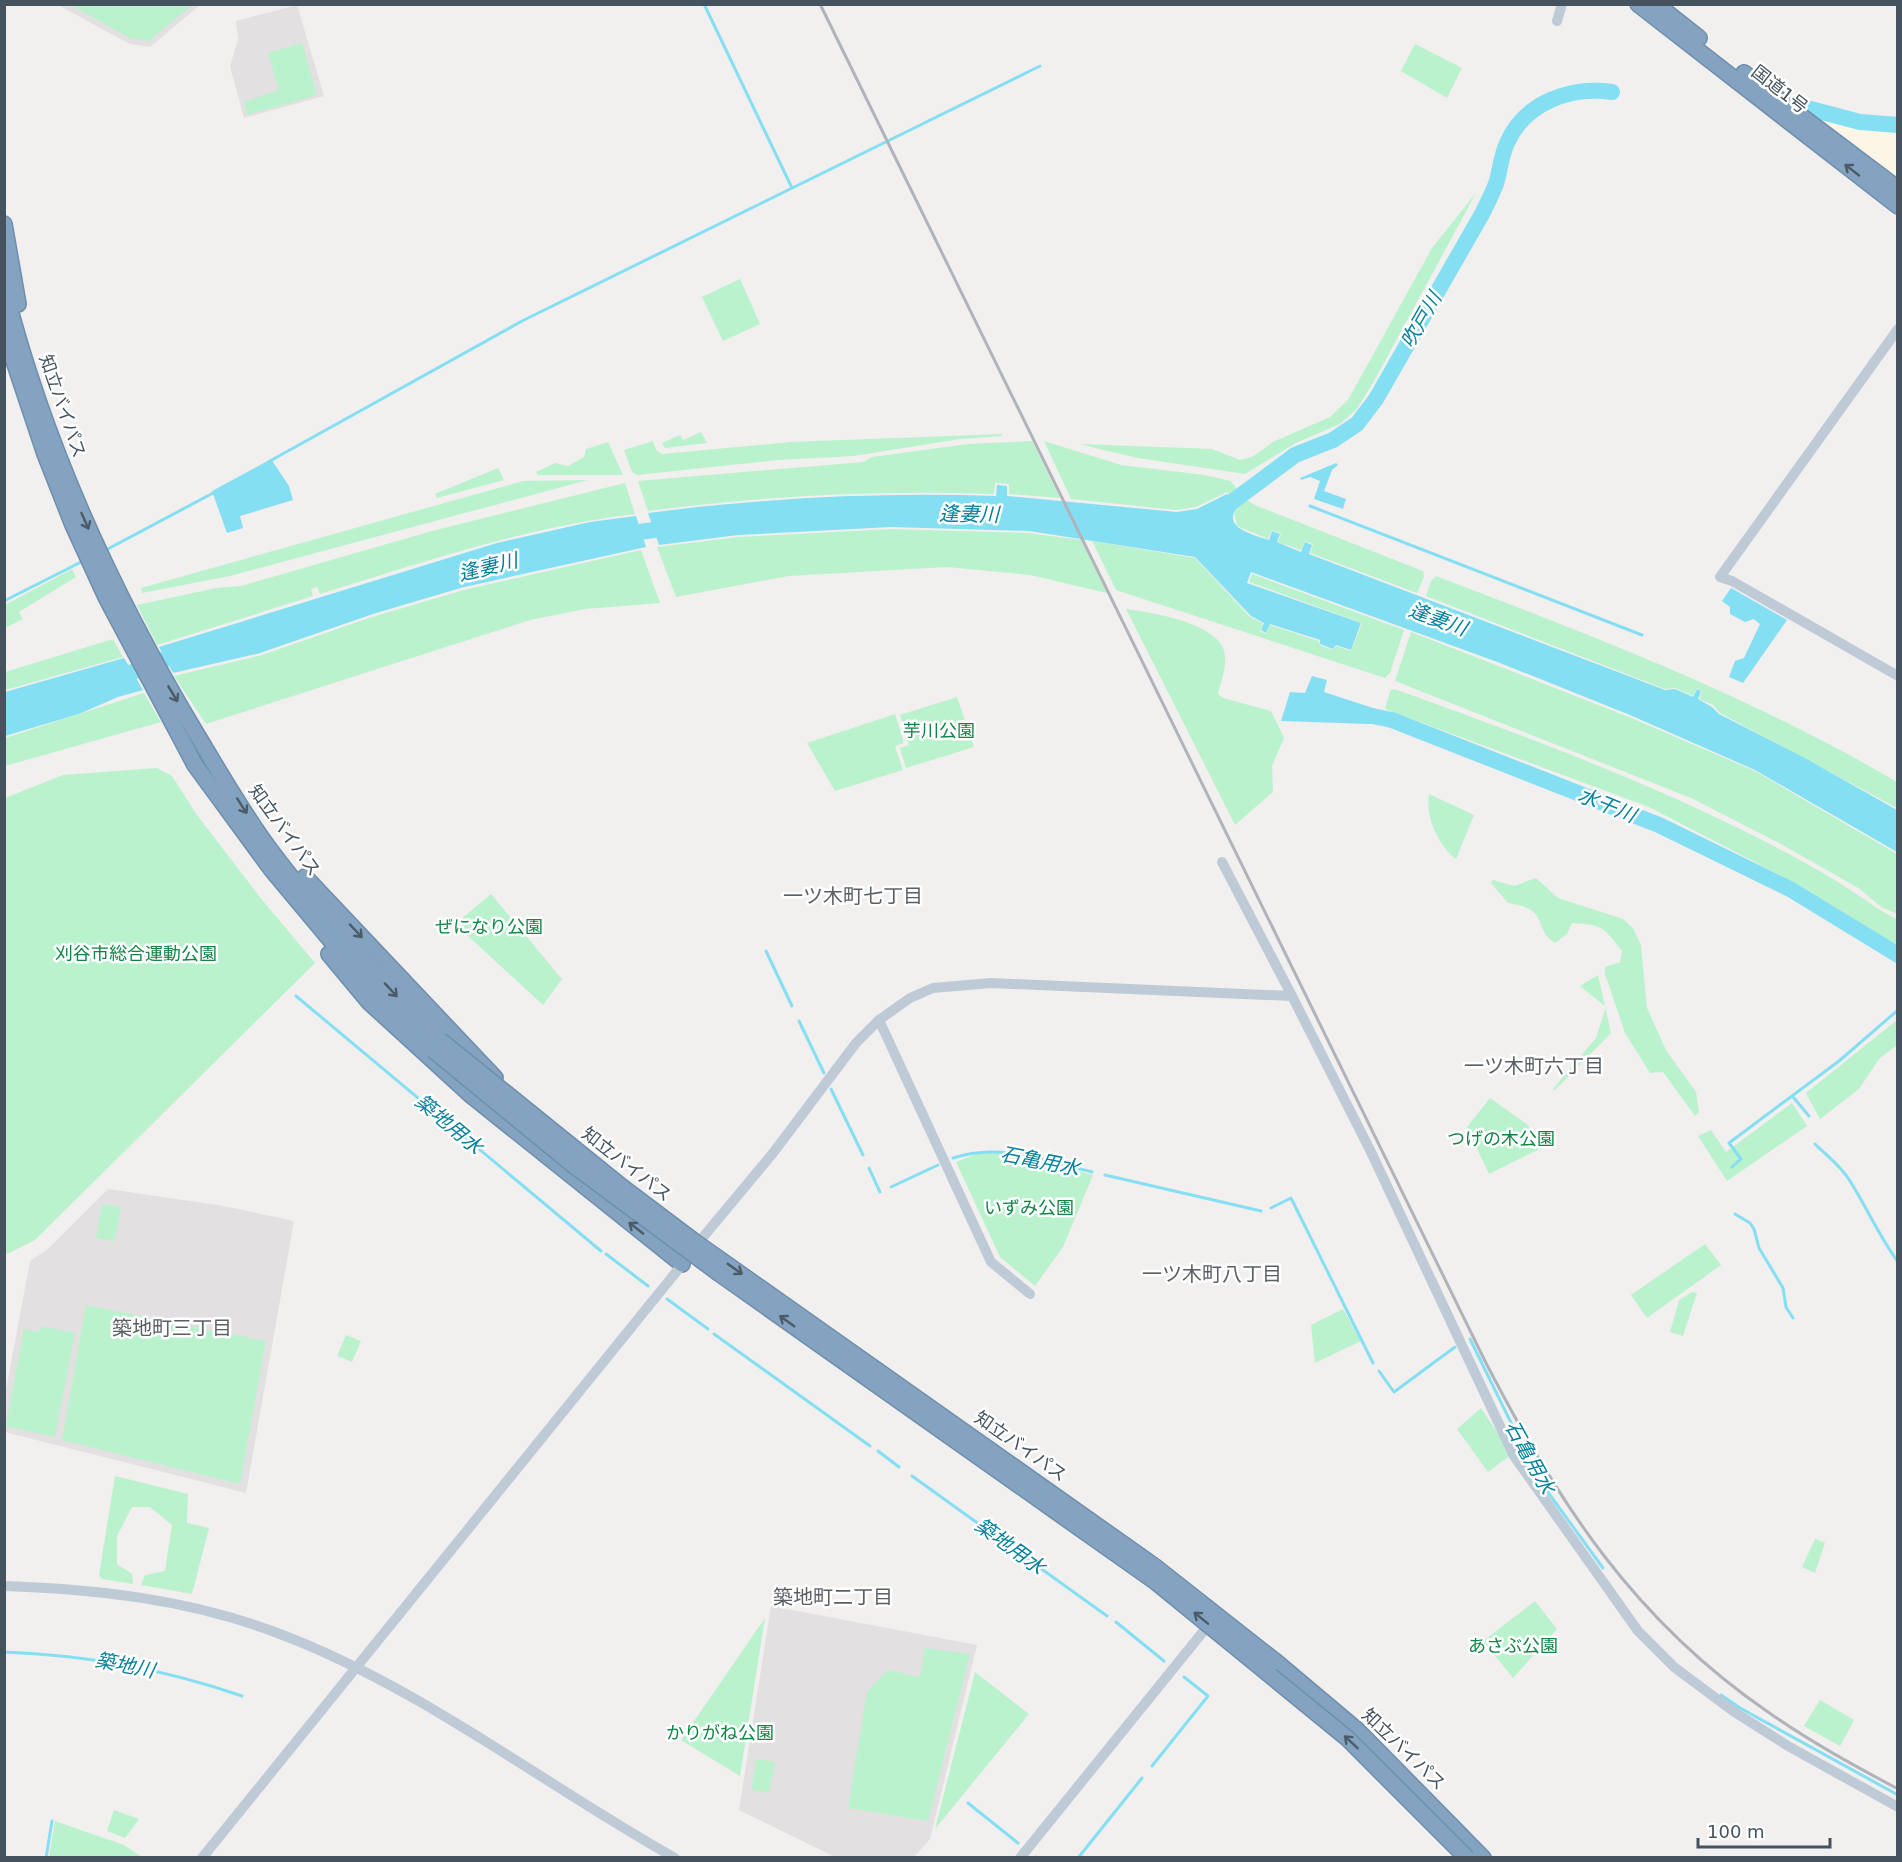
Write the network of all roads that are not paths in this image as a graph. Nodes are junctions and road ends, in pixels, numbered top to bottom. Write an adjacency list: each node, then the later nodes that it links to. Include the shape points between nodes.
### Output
1 (1563, 4): 4 (street)
2 (1638, 4): 6 (highway, 国道1号, one-way to 2)
3 (1656, 4): 5 (highway, 国道1号)
4 (1557, 21)
5 (1898, 189)
6 (1898, 206)
7 (4, 224): 13 (highway, via 22,319 66,455)
8 (4, 287): 13 (highway, 知立バイパス, via 34,388)
9 (1898, 329): 14 (street, via 1720,577)
10 (4, 331): 12 (highway, 知立バイパス)
11 (4, 359): 12 (highway, via 13,384)
12 (26, 399): 15 (highway, 知立バイパス, via 73,525 106,597)
13 (75, 500): 16 (highway, 知立バイパス, one-way to 16, via 128,614)
14 (1898, 675)
15 (195, 765): 20 (highway, 知立バイパス, via 272,870 338,949); 22 (highway, one-way to 15, via 472,1096 369,1002 211,802)
16 (268, 847): 20 (highway, 知立バイパス, one-way to 20); 21 (highway, one-way to 21, via 296,867 494,1077 620,1181)
17 (1222, 862): 18 (street)
18 (1292, 996): 19 (street, via 962,984 933,988 910,998); 27 (street, via 1371,1152 1514,1456 1638,1631 1652,1647 1732,1711)
19 (879, 1020): 21 (street, via 856,1043 773,1153); 23 (street, via 991,1262)
20 (437, 1045): 31 (highway, 知立バイパス, one-way to 20, bridge, via 1347,1738 1156,1582 573,1165); 32 (highway, 知立バイパス, one-way to 32, bridge, via 695,1242 1042,1485 1234,1627 1358,1731)
21 (700, 1240): 22 (street)
22 (682, 1264): 26 (street)
23 (1030, 1294)
24 (4, 1586): 26 (street, via 89,1590 178,1604 271,1630)
25 (1202, 1633): 30 (street)
26 (355, 1668): 28 (street); 29 (street, via 492,1745 630,1833)
27 (1898, 1807)
28 (202, 1857)
29 (675, 1857)
30 (1020, 1857)
31 (1467, 1857)
32 (1483, 1857)

